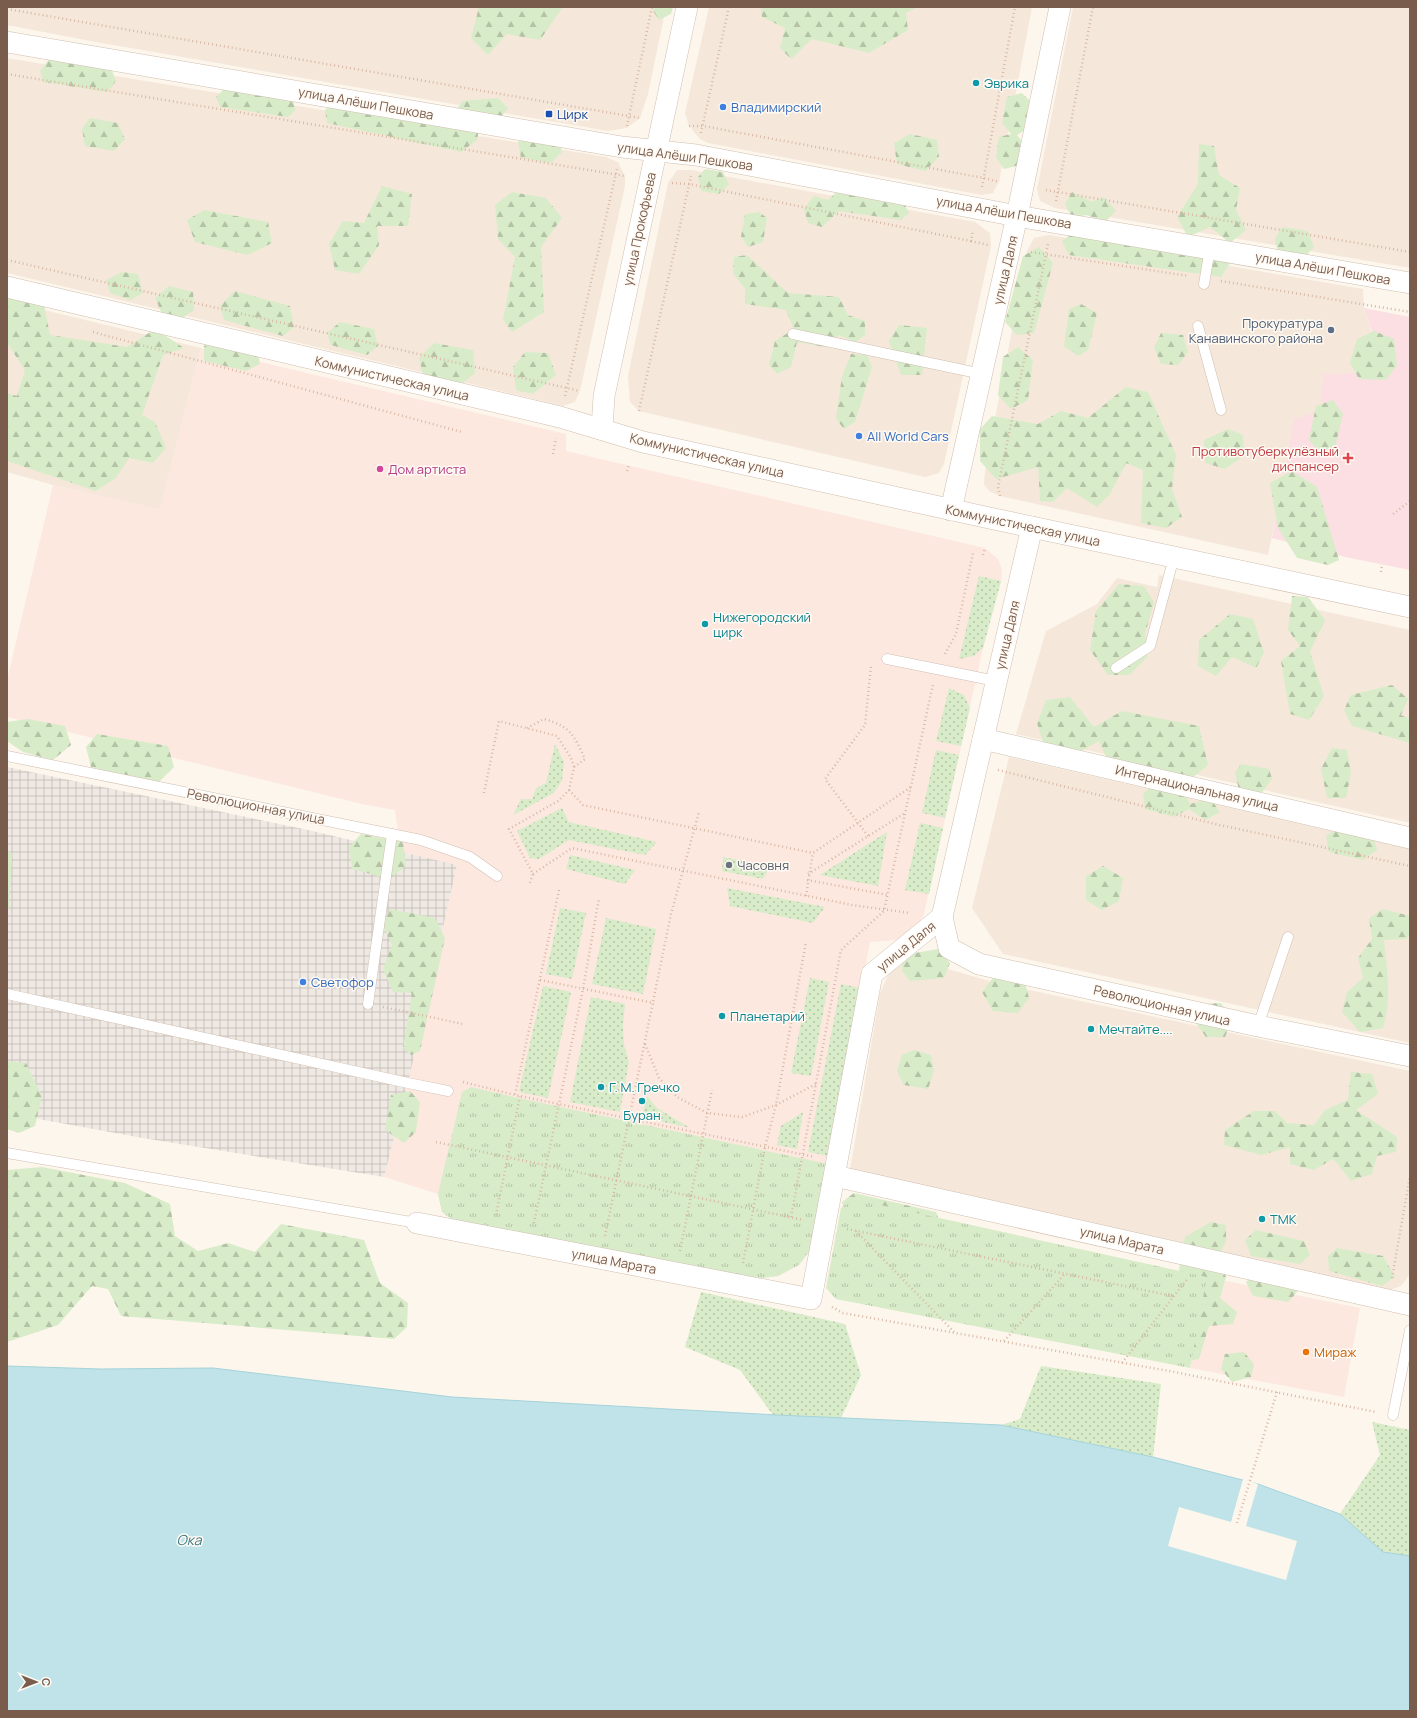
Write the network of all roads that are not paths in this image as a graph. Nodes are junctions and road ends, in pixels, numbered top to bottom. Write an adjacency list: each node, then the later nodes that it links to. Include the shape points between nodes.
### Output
1 (687, 7): 4 (street, улица Прокофьева)
2 (1060, 7): 5 (street, улица Даля)
3 (7, 42): 4 (street, улица Алёши Пешкова)
4 (656, 152): 5 (street, улица Алёши Пешкова, via 696,155); 14 (street, улица Прокофьева, via 604,396)
5 (1017, 216): 6 (street, улица Алёши Пешкова); 12 (street, улица Даля)
6 (1210, 248): 7 (street, улица Алёши Пешкова); 8 (lane)
7 (1410, 283)
8 (1204, 284)
9 (7, 287): 14 (street, Коммунистическая улица)
10 (1198, 326): 13 (lane)
11 (793, 334): 12 (lane)
12 (982, 374): 15 (street, улица Даля)
13 (1221, 410)
14 (602, 429): 15 (street, Коммунистическая улица, via 633,440)
15 (951, 510): 16 (street, Коммунистическая улица)
16 (1032, 527): 17 (street, Коммунистическая улица); 21 (street, улица Даля)
17 (1174, 556): 18 (street, Коммунистическая улица); 20 (lane, via 1150,646)
18 (1410, 607)
19 (887, 659): 21 (lane)
20 (1116, 668)
21 (996, 682): 22 (street, улица Даля)
22 (983, 739): 25 (street, Интернациональная улица); 27 (street, улица Даля)
23 (7, 756): 24 (lane, Революционная улица)
24 (392, 834): 26 (lane, Революционная улица, via 421,840 470,857); 30 (lane)
25 (1410, 838)
26 (497, 876)
27 (942, 917): 31 (street, Революционная улица, via 949,948 979,964); 35 (street, улица Даля, via 872,974)
28 (1288, 937): 31 (lane)
29 (7, 994): 33 (lane)
30 (368, 1004)
31 (1258, 1026): 32 (street, Революционная улица)
32 (1410, 1056)
33 (448, 1090)
34 (7, 1153): 36 (lane)
35 (836, 1169): 37 (street, улица Даля); 38 (street, улица Марата, via 1204,1259)
36 (417, 1223): 37 (street, улица Марата)
37 (811, 1299)
38 (1410, 1305)
39 (1410, 1330): 40 (lane)
40 (1393, 1415)

